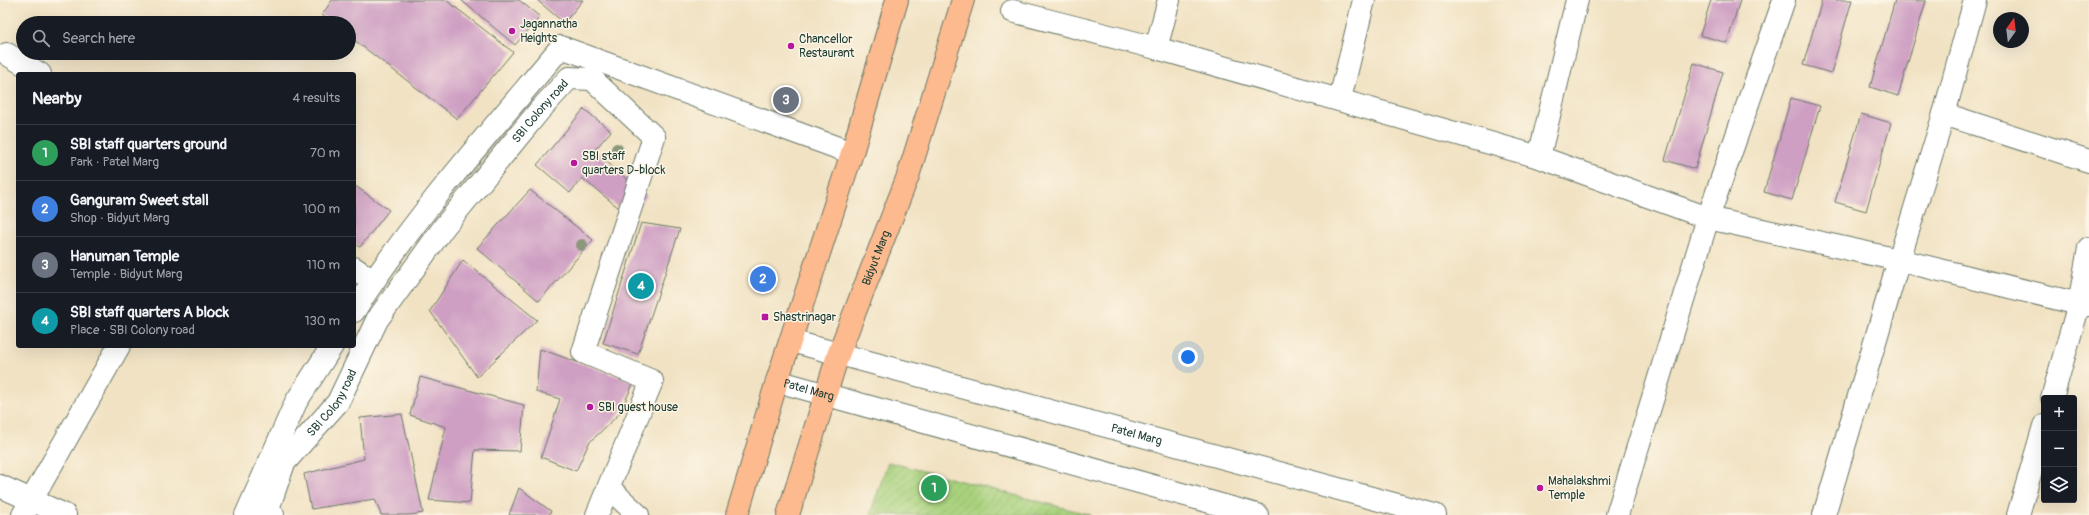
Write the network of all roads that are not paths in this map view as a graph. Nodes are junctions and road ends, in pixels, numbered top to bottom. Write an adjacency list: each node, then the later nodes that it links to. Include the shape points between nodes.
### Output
1 (897, 0): 14 (main road)
2 (963, 0): 27 (main road, Bidyut Marg, via 908,176)
3 (1169, 0): 9 (street)
4 (1364, 0): 12 (street)
5 (1577, 0): 15 (street)
6 (1784, 0): 17 (street)
7 (1975, 0): 13 (street)
8 (1012, 11): 9 (street)
9 (1156, 48): 12 (street)
10 (2, 58): 11 (street)
11 (35, 72)
12 (1340, 99): 15 (street)
13 (1944, 114): 16 (street); 19 (street)
14 (852, 153): 21 (street, via 561,47 448,181); 24 (main road)
15 (1539, 157): 17 (street)
16 (2089, 161)
17 (1708, 218): 19 (street); 45 (street)
18 (2089, 248): 22 (street)
19 (1899, 260): 22 (street); 46 (street)
20 (356, 269): 21 (street)
21 (374, 281): 23 (street)
22 (2084, 305): 29 (street)
23 (356, 308)
24 (792, 341): 27 (street); 28 (main road)
25 (118, 348): 34 (street)
26 (331, 348): 37 (street, via 296,402)
27 (838, 354): 30 (main road, Bidyut Marg); 44 (street, Patel Marg)
28 (777, 382): 30 (street, Patel Marg); 41 (main road)
29 (2053, 395)
30 (826, 396): 35 (street, Patel Marg); 42 (main road, Bidyut Marg)
31 (2043, 431): 47 (street)
32 (0, 486): 34 (street)
33 (609, 488): 38 (street, SBI Colony road, via 652,381 583,352 654,137 592,79 569,78 444,227 377,320 338,402 284,463 267,512); 39 (street, SBI Colony road); 40 (street)
34 (27, 508): 36 (street)
35 (1209, 508): 43 (street, Patel Marg)
36 (65, 515)
37 (246, 515)
38 (272, 515)
39 (597, 515)
40 (638, 515)
41 (737, 515)
42 (788, 515)
43 (1257, 515)
44 (1435, 515)
45 (1617, 515)
46 (1824, 515)
47 (2018, 515)

